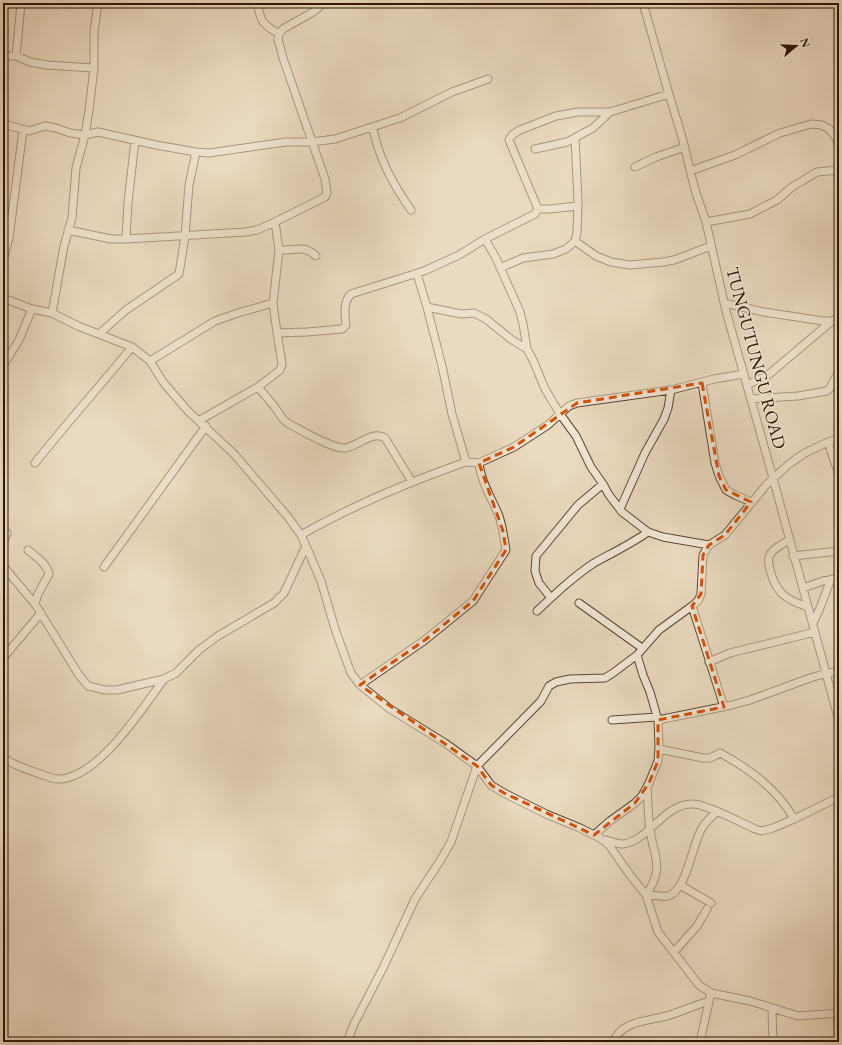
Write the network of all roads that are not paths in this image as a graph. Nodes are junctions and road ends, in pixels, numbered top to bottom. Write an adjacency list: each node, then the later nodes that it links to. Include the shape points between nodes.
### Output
1 (98, 3): 9 (street, via 94,31)
2 (256, 3): 6 (street, via 261,21)
3 (324, 3): 6 (street)
4 (643, 3): 11 (street, TUNGUTUNGU ROAD)
5 (20, 4): 8 (street)
6 (279, 34): 19 (street, via 283,58)
7 (3, 56): 8 (street)
8 (16, 56): 9 (street, via 36,63)
9 (94, 68): 16 (street)
10 (488, 79): 14 (street, via 452,92 400,118)
11 (669, 94): 12 (street); 21 (street, TUNGUTUNGU ROAD)
12 (610, 112): 17 (street, via 593,128); 28 (street, via 578,112 556,116 512,135 509,140)
13 (3, 124): 15 (street)
14 (373, 128): 19 (street, via 335,139); 29 (street, via 378,150 394,184)
15 (24, 130): 16 (street, via 45,126); 40 (street, via 9,238)
16 (85, 135): 18 (street, via 98,132); 32 (street, via 76,168 74,204)
17 (575, 138): 22 (street); 27 (street)
18 (135, 140): 23 (street); 34 (street)
19 (312, 142): 23 (street, via 286,142 209,153); 30 (street, via 325,179 327,193 318,201)
20 (839, 146): 26 (street, via 829,129 811,124 780,133 735,155)
21 (685, 148): 24 (street); 26 (street, TUNGUTUNGU ROAD)
22 (535, 149)
23 (196, 152): 33 (street, via 189,185)
24 (635, 167)
25 (839, 170): 31 (street, via 816,172 777,200 750,214)
26 (690, 171): 31 (street, TUNGUTUNGU ROAD)
27 (578, 206): 28 (street); 36 (street)
28 (538, 209): 35 (street, via 535,214)
29 (411, 210)
30 (275, 222): 33 (street, via 246,232); 38 (street)
31 (706, 222): 37 (street, TUNGUTUNGU ROAD)
32 (68, 230): 34 (street, via 111,239); 48 (street)
33 (185, 236): 34 (street); 52 (street, via 179,274 126,310)
34 (126, 239)
35 (485, 239): 41 (street); 42 (street, via 459,256)
36 (575, 241): 37 (street, via 596,256 630,265 674,260); 41 (street, via 566,249 553,254 523,258)
37 (711, 246): 45 (street, TUNGUTUNGU ROAD)
38 (279, 250): 39 (street, via 302,248); 44 (street)
39 (316, 256)
40 (3, 261)
41 (500, 268): 54 (street, via 524,324)
42 (416, 274): 46 (street); 51 (street, via 351,294 346,303 346,325 342,329)
43 (3, 298): 47 (street)
44 (273, 303): 51 (street); 55 (street, via 215,321)
45 (724, 303): 50 (street, via 776,314); 58 (street, TUNGUTUNGU ROAD)
46 (427, 307): 54 (street, via 461,314 474,313); 69 (street)
47 (32, 309): 48 (street); 56 (street, via 19,340)
48 (52, 313): 52 (street)
49 (839, 317): 50 (street)
50 (832, 321): 60 (street, via 768,375)
51 (277, 333): 61 (street, via 282,364 280,370)
52 (99, 334): 53 (street)
53 (132, 347): 55 (street); 70 (street)
54 (526, 349): 64 (street)
55 (150, 362): 65 (street, via 188,412)
56 (3, 366)
57 (839, 371): 63 (street, via 827,390 798,396)
58 (744, 374): 59 (street); 60 (street, TUNGUTUNGU ROAD)
59 (702, 383): 62 (street); 76 (street, via 719,476 726,490)
60 (747, 385): 63 (street, TUNGUTUNGU ROAD)
61 (258, 387): 65 (street); 74 (street, via 288,424 330,445 347,448 375,435 385,438)
62 (671, 390): 64 (street, via 577,403); 77 (street, via 664,419 645,453)
63 (750, 399): 73 (street, TUNGUTUNGU ROAD)
64 (560, 414): 71 (street, via 514,447); 75 (street, via 576,436 591,467)
65 (200, 420): 66 (street)
66 (206, 426): 80 (street, via 262,486); 89 (street)
67 (839, 439): 68 (street)
68 (828, 442): 72 (street); 73 (street, via 789,464)
69 (466, 462): 71 (street); 74 (street)
70 (35, 463)
71 (479, 463): 109 (street, via 480,473 499,516 506,550 473,601 425,640)
72 (839, 475)
73 (773, 478): 76 (street); 81 (street, TUNGUTUNGU ROAD)
74 (412, 482): 80 (street, via 361,503)
75 (603, 484): 77 (street); 93 (street, via 578,505 536,556 534,571)
76 (751, 502): 83 (street, via 725,535)
77 (620, 509): 78 (street)
78 (648, 532): 83 (street, via 662,537); 93 (street, via 594,564 563,585)
79 (7, 533): 82 (street)
80 (301, 535): 84 (street)
81 (789, 540): 87 (street, TUNGUTUNGU ROAD); 97 (street, via 770,554 768,561 773,580 781,594 794,602)
82 (3, 543)
83 (709, 544): 96 (street, via 704,555 701,594)
84 (306, 546): 108 (street, via 284,593 274,603 218,636 199,650 176,673); 109 (street, via 351,673)
85 (28, 550): 95 (street, via 44,565 49,574)
86 (839, 551): 87 (street)
87 (793, 556): 92 (street, TUNGUTUNGU ROAD)
88 (3, 566): 95 (street)
89 (104, 567)
90 (839, 578): 91 (street)
91 (831, 579): 92 (street); 100 (street)
92 (803, 588): 97 (street, TUNGUTUNGU ROAD)
93 (550, 598): 98 (street)
94 (579, 603): 102 (street)
95 (35, 604): 99 (street)
96 (692, 606): 102 (street, via 659,630); 105 (street)
97 (808, 606): 100 (street, TUNGUTUNGU ROAD)
98 (537, 611)
99 (41, 613): 104 (street); 108 (street, via 88,686 117,690)
100 (813, 623): 101 (street, TUNGUTUNGU ROAD)
101 (815, 632): 105 (street, via 730,653); 107 (street, TUNGUTUNGU ROAD)
102 (642, 648): 103 (street)
103 (637, 655): 111 (street); 116 (street, via 605,678 570,679 549,686 540,701)
104 (3, 658)
105 (709, 662): 110 (street)
106 (839, 672): 107 (street)
107 (827, 673): 110 (street); 113 (street, TUNGUTUNGU ROAD)
108 (164, 679): 115 (street, via 107,752 71,778 57,779)
109 (360, 685): 116 (street)
110 (724, 707): 111 (street)
111 (658, 719): 112 (street); 114 (street)
112 (612, 720)
113 (839, 721)
114 (659, 748): 117 (street, via 658,762); 120 (street, via 704,758 720,753 726,756 753,773 782,800)
115 (3, 758)
116 (477, 766): 122 (street, via 491,784 504,793); 132 (street, via 451,842 415,899)
117 (647, 787): 121 (street); 122 (street, via 635,803)
118 (839, 797): 120 (street)
119 (716, 812): 120 (street, via 762,831); 121 (street, via 694,804 685,804 663,817); 124 (street, via 702,828)
120 (794, 819)
121 (650, 829): 123 (street, via 625,844); 125 (street, via 658,866)
122 (594, 835): 123 (street)
123 (603, 840): 125 (street)
124 (680, 885): 125 (street, via 667,896); 126 (street, via 709,906)
125 (646, 895): 126 (street, via 658,932)
126 (674, 952): 127 (street, via 699,985)
127 (711, 993): 128 (street); 130 (street, via 750,1001 798,1016)
128 (709, 1001): 133 (street, via 633,1024 620,1032); 134 (street)
129 (772, 1010): 135 (street)
130 (838, 1013): 131 (street)
131 (839, 1033): 136 (street)
132 (347, 1042)
133 (614, 1042)
134 (700, 1042)
135 (773, 1042)
136 (839, 1042)

